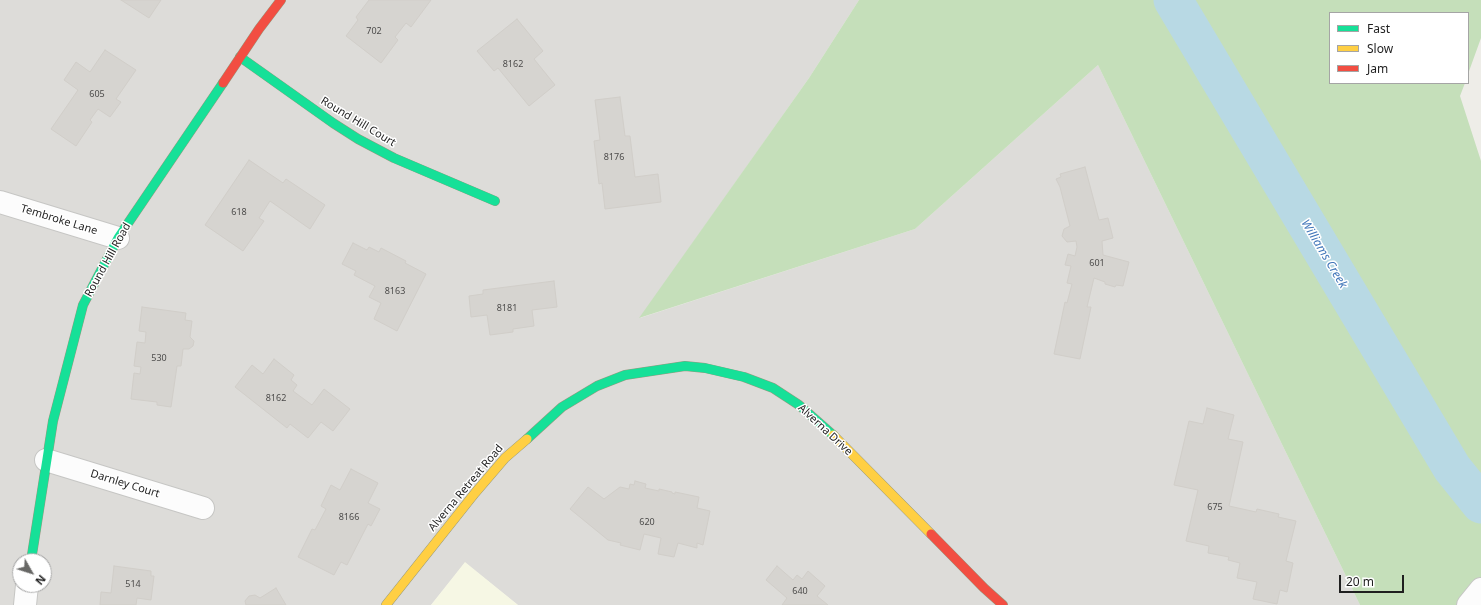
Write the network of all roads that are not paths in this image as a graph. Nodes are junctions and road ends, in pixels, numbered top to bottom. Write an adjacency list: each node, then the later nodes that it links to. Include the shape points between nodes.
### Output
1 (281, 0): 2 (street, Round Hill Road)
2 (240, 57): 3 (street, Round Hill Court, via 358,139 394,158); 5 (street, Round Hill Road)
3 (495, 201)
4 (0, 202): 5 (street, Tembroke Lane)
5 (118, 238): 7 (street, Round Hill Road, via 95,280 79,318 53,421)
6 (576, 398): 12 (street, Alverna Retreat Road, via 562,407 505,458); 13 (street, Alverna Drive, via 625,375 685,366 725,371 773,388 814,417)
7 (46, 460): 8 (street, Darnley Court); 9 (street, Round Hill Road)
8 (203, 508)
9 (32, 553)
10 (26, 593): 11 (street)
11 (25, 605)
12 (386, 605)
13 (1003, 605)

